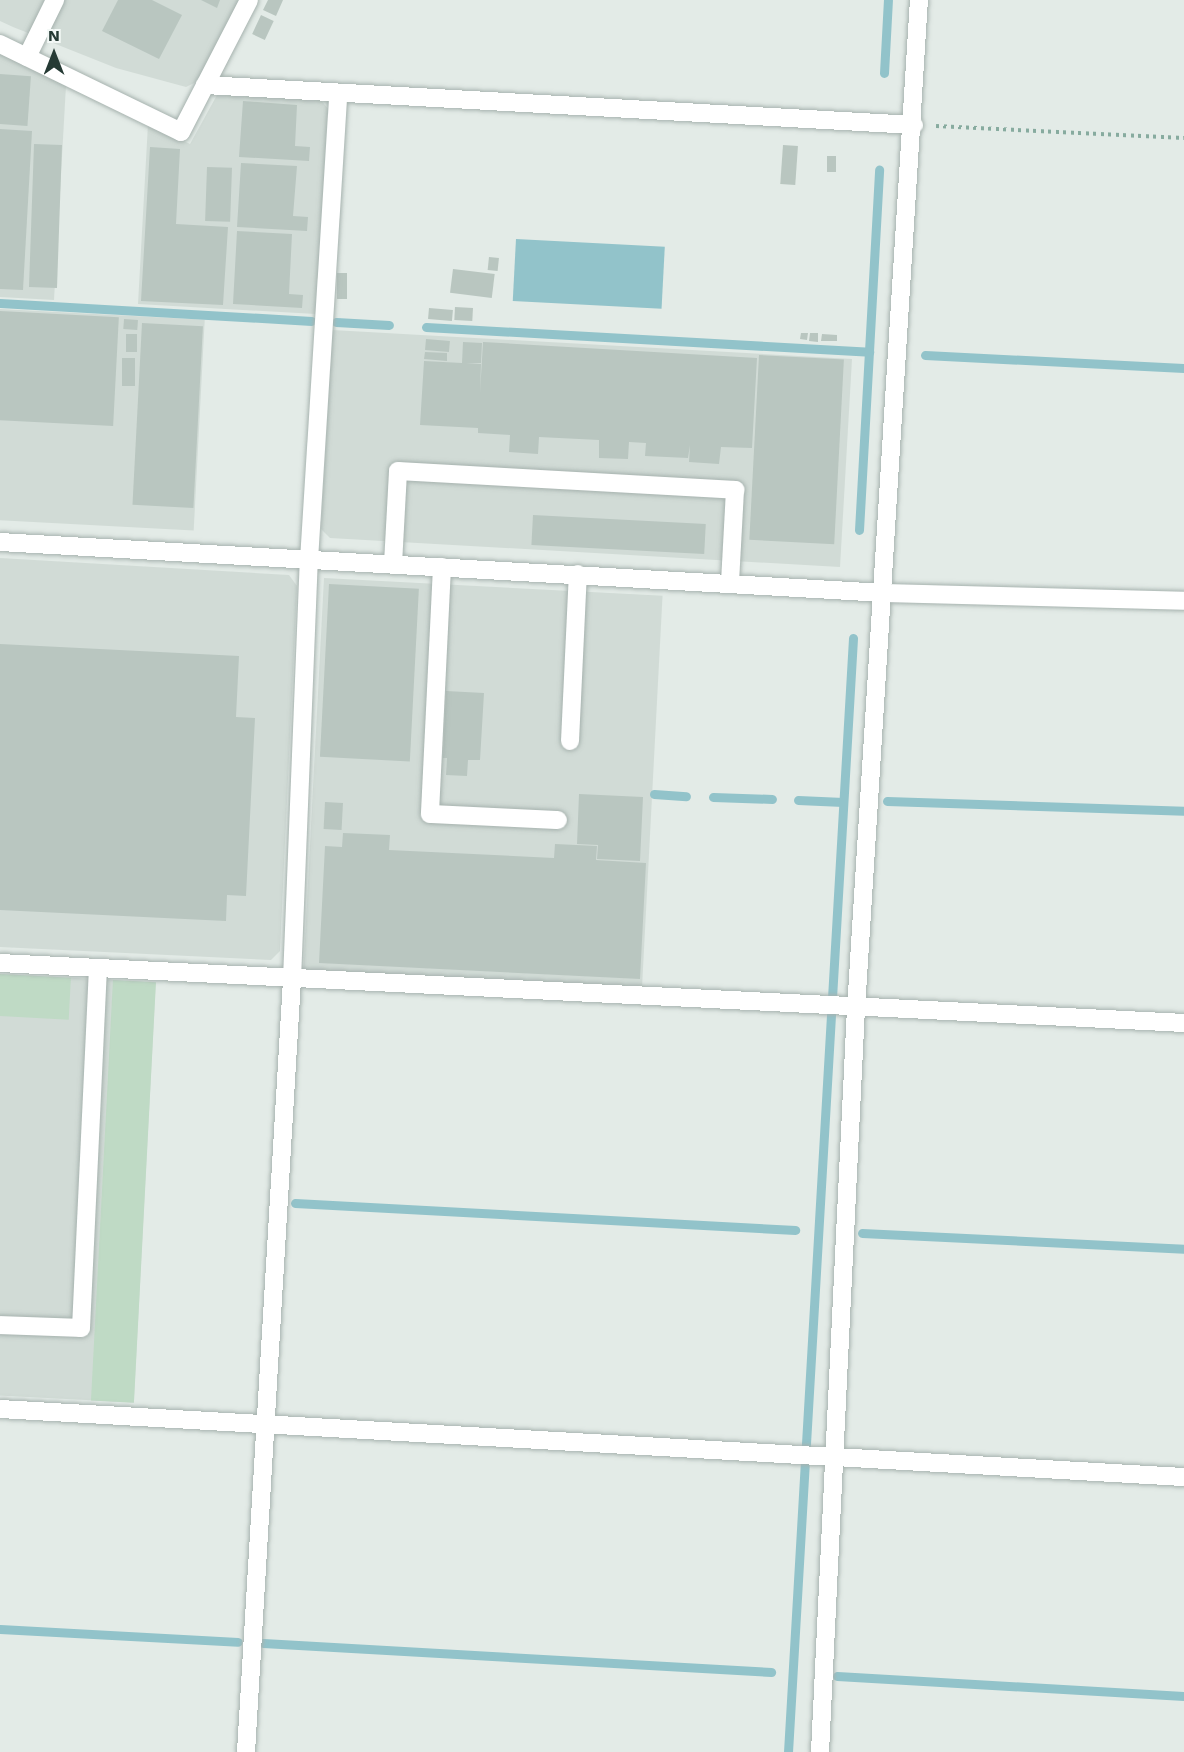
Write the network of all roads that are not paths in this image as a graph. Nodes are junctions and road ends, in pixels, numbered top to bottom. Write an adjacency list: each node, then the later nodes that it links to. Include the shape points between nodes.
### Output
1 (55, 0): 5 (street)
2 (249, 0): 6 (street)
3 (919, 0): 8 (street)
4 (0, 44): 5 (street)
5 (27, 57): 6 (street, via 181,132)
6 (205, 85): 7 (street)
7 (338, 94): 8 (street); 10 (street)
8 (914, 125): 15 (street)
9 (0, 542): 10 (street)
10 (309, 560): 11 (street); 21 (street)
11 (393, 564): 12 (street); 14 (street, via 398,471 410,471 735,490)
12 (442, 567): 13 (street); 18 (street, via 430,814)
13 (579, 574): 14 (street); 17 (street)
14 (730, 583): 15 (street)
15 (884, 593): 16 (street); 22 (street)
16 (1184, 602)
17 (570, 741)
18 (558, 820)
19 (0, 963): 20 (street)
20 (98, 968): 21 (street); 24 (street, via 81,1328)
21 (292, 980): 22 (street); 26 (street)
22 (851, 1008): 23 (street); 27 (street)
23 (1184, 1023)
24 (0, 1324)
25 (0, 1409): 26 (street)
26 (267, 1424): 27 (street); 29 (street)
27 (828, 1457): 28 (street); 30 (street)
28 (1184, 1477)
29 (246, 1752)
30 (820, 1752)

